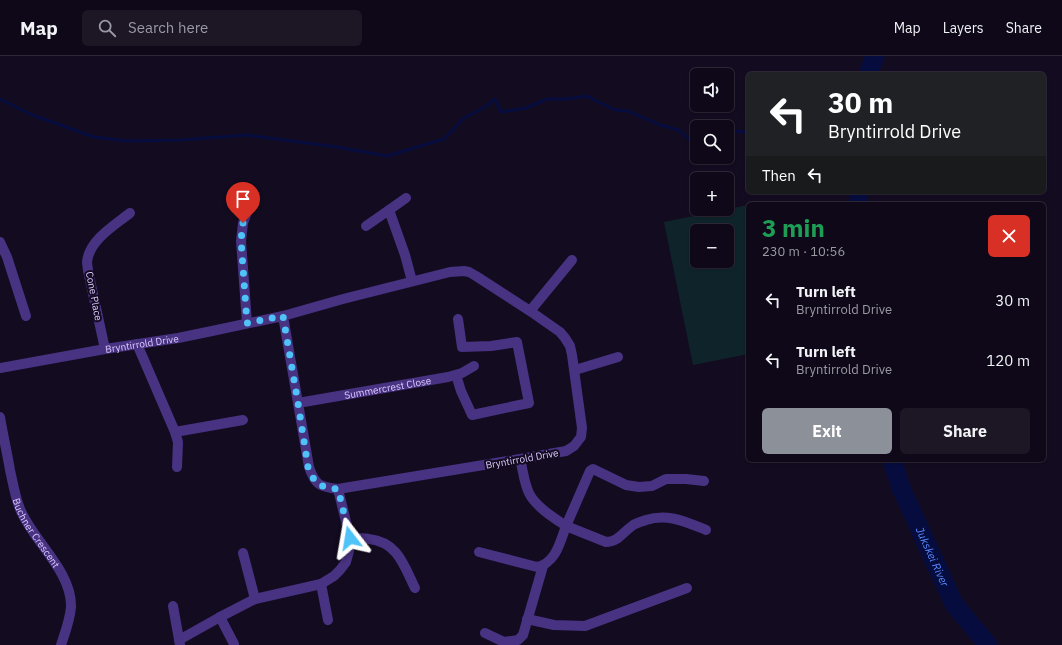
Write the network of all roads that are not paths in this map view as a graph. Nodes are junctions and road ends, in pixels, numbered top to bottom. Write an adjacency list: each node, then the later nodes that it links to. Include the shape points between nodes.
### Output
1 (406, 198): 3 (street)
2 (250, 204): 13 (street, via 243,223 241,240)
3 (389, 210): 5 (street); 8 (street)
4 (130, 213): 15 (street, Cone Place, via 96,240 87,260)
5 (366, 226)
6 (0, 242): 10 (street)
7 (572, 260): 9 (street)
8 (412, 281): 9 (street, Bryntirrold Drive, via 450,272 469,272); 11 (street, Bryntirrold Drive)
9 (530, 311): 19 (street, Bryntirrold Drive, via 566,338)
10 (26, 316)
11 (283, 316): 13 (street, Bryntirrold Drive); 21 (street, Bryntirrold Drive)
12 (458, 319): 20 (street, via 462,347 517,342 529,403 472,415)
13 (247, 323): 14 (street, Bryntirrold Drive)
14 (137, 344): 15 (street, Bryntirrold Drive); 24 (street)
15 (105, 349): 18 (street, Bryntirrold Drive)
16 (618, 357): 19 (street)
17 (474, 366): 20 (street, Summercrest Close)
18 (0, 368)
19 (575, 370): 25 (street, Bryntirrold Drive, via 581,437 566,451)
20 (456, 375): 21 (street, Summercrest Close)
21 (298, 403): 28 (street, Bryntirrold Drive, via 308,467 312,477 325,488)
22 (0, 417): 46 (street, Buchner Crescent, via 19,508 61,572 70,596 70,617)
23 (243, 420): 24 (street)
24 (175, 432): 26 (street, via 178,442)
25 (520, 459): 28 (street, Bryntirrold Drive); 29 (street, via 532,499)
26 (177, 467)
27 (704, 481): 29 (street, via 666,479 652,486 639,487 626,485 593,469)
28 (338, 489): 31 (street)
29 (566, 526): 30 (street, via 606,542 612,542 632,526 652,518 669,518); 34 (street, via 554,556)
30 (706, 530)
31 (350, 538): 35 (street, via 346,562 334,576); 36 (street, via 370,539 393,548)
32 (479, 552): 34 (street, via 537,568)
33 (243, 553): 38 (street)
34 (543, 566): 41 (street)
35 (321, 584): 38 (street); 42 (street)
36 (415, 588)
37 (688, 588): 41 (street, via 586,626 554,625)
38 (255, 599): 40 (street)
39 (173, 606): 44 (street)
40 (220, 617): 44 (street); 45 (street)
41 (528, 619): 43 (street, via 523,635 518,640 504,642)
42 (328, 620)
43 (485, 633)
44 (179, 642)
45 (234, 644)
46 (61, 645)

